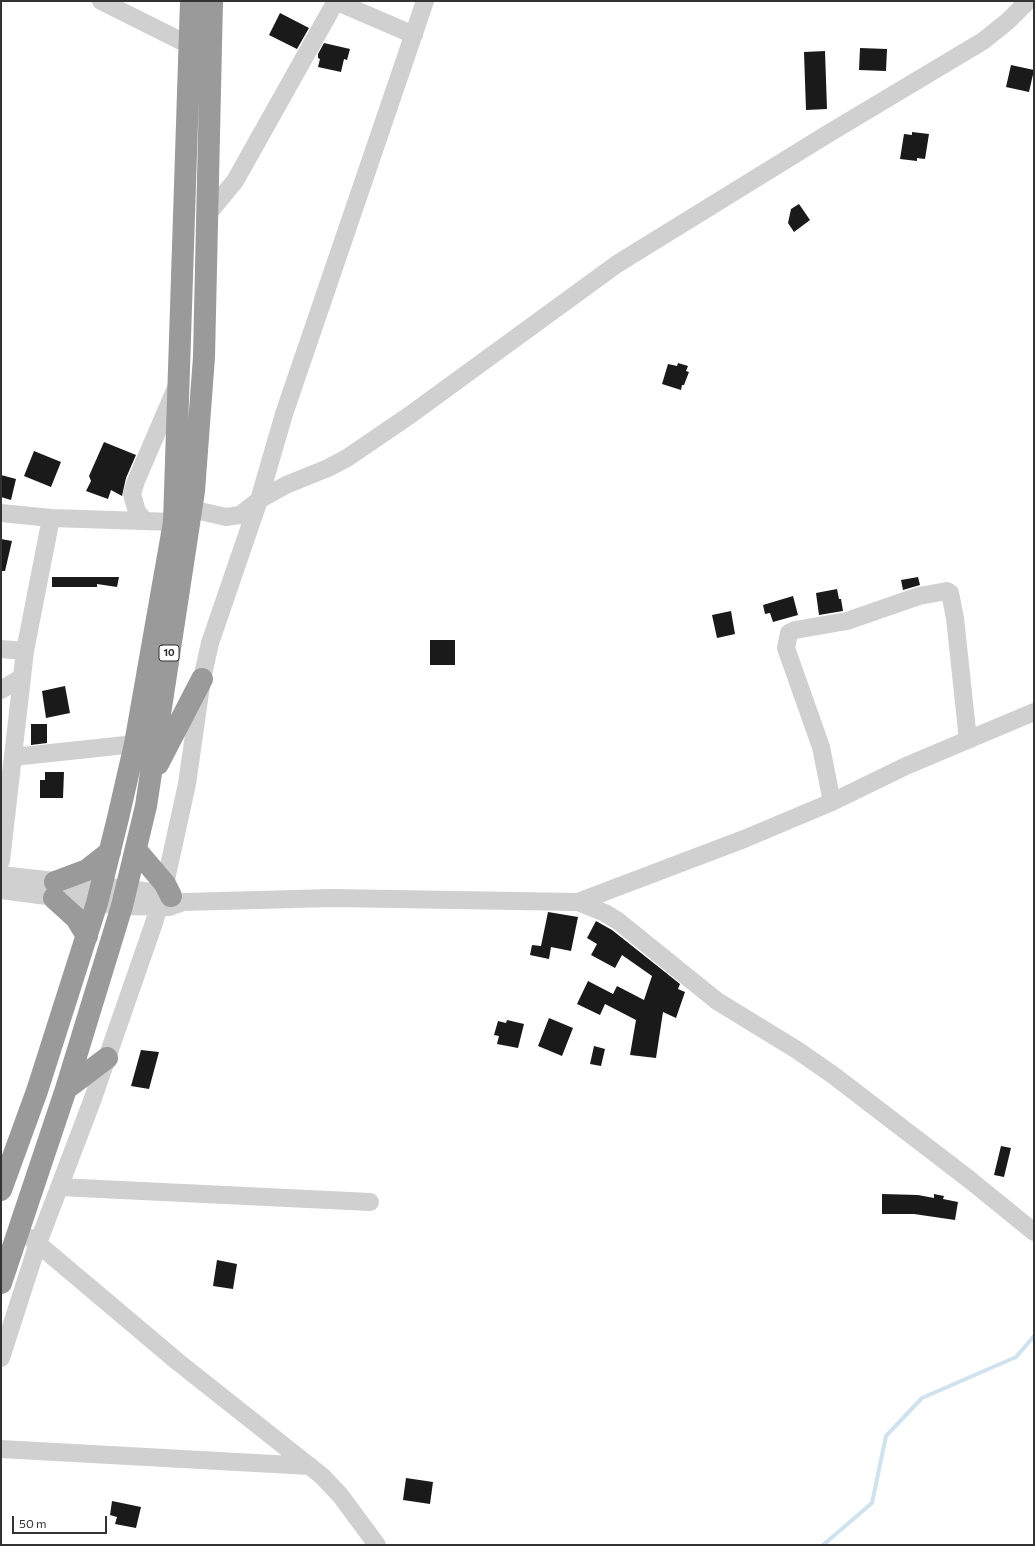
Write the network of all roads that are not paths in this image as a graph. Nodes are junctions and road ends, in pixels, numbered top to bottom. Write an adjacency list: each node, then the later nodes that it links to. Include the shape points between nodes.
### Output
1 (101, 1): 8 (street)
2 (191, 1): 8 (highway, 10)
3 (212, 1): 9 (highway, 10)
4 (335, 1): 7 (street); 9 (street, via 235,181)
5 (425, 1): 7 (street)
6 (1028, 1): 11 (street, via 983,41 617,264 377,439 328,468 286,485)
7 (414, 35): 11 (street, via 286,406)
8 (190, 46): 10 (highway, 10)
9 (208, 215): 12 (highway, 10, via 204,357)
10 (180, 380): 15 (street, via 132,494 137,512); 16 (highway, 10)
11 (259, 500): 12 (street, via 245,513 235,517 211,515); 20 (street, via 219,615)
12 (191, 509): 26 (highway, 10)
13 (1, 513): 14 (street)
14 (51, 518): 15 (street); 18 (street)
15 (145, 521): 16 (street)
16 (174, 522): 24 (highway, 10)
17 (1, 649): 18 (street)
18 (25, 651): 19 (street)
19 (21, 678): 21 (street); 25 (street)
20 (202, 679): 26 (highway); 36 (street, via 187,784)
21 (1, 690)
22 (1034, 712): 23 (street)
23 (968, 740): 27 (street, via 906,766); 27 (street, via 955,618 950,593 947,591 919,596 848,620 795,630 789,634 786,648 821,747)
24 (135, 744): 25 (street); 29 (highway, 10)
25 (13, 757): 30 (street)
26 (150, 782): 28 (highway, 10)
27 (832, 802): 37 (street)
28 (136, 851): 35 (highway, 10); 36 (highway)
29 (110, 852): 33 (highway); 34 (highway, 10)
30 (1, 861)
31 (1, 876): 33 (street)
32 (1, 890): 33 (street)
33 (54, 890): 34 (street); 38 (highway)
34 (99, 895): 35 (street); 38 (highway, 10)
35 (125, 897): 36 (street); 40 (highway, 10)
36 (166, 900): 37 (street, via 332,898); 39 (street)
37 (578, 902): 45 (street, via 618,921 717,1001 828,1071)
38 (87, 936): 42 (highway, 10, via 37,1091)
39 (107, 1058): 40 (highway); 41 (street)
40 (66, 1089): 44 (highway, 10)
41 (59, 1187): 43 (street); 46 (street)
42 (1, 1190)
43 (370, 1202)
44 (19, 1228): 46 (street); 47 (highway, 10)
45 (1034, 1232)
46 (38, 1243): 48 (street); 50 (street, via 178,1362)
47 (1, 1283)
48 (1, 1358)
49 (1, 1449): 50 (street)
50 (310, 1466): 51 (street, via 340,1495)
51 (377, 1545)

